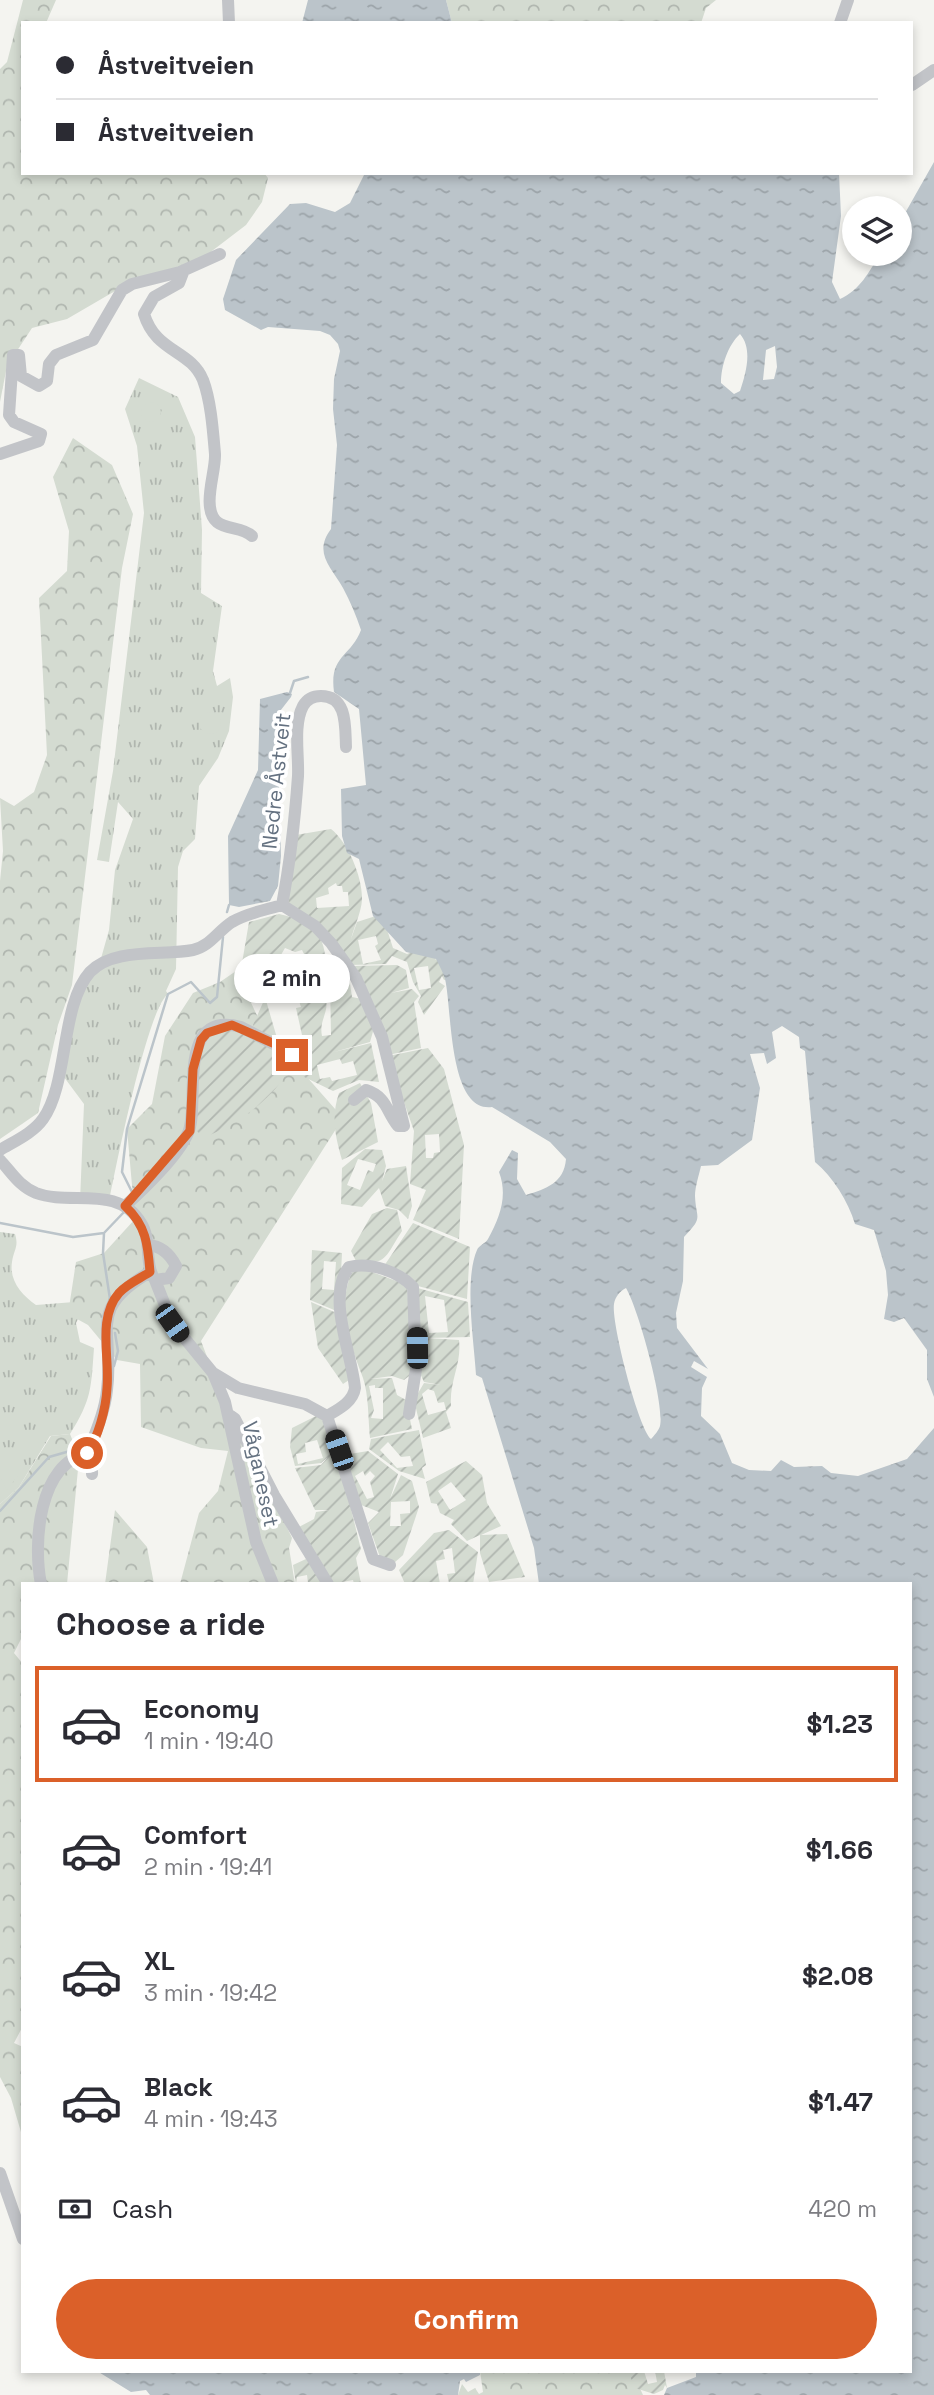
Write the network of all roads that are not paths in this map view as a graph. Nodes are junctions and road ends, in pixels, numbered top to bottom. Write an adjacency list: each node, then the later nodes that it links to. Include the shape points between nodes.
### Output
1 (228, 0): 3 (street)
2 (848, 0): 4 (street)
3 (229, 21)
4 (841, 21)
5 (934, 70): 6 (street)
6 (913, 84)
7 (220, 254): 8 (street)
8 (184, 270): 9 (street, via 132,284 118,294 93,340 56,355 49,363 47,381 39,386 21,376 19,355 13,355 9,415 41,434 39,441); 10 (street, via 179,283 154,297 144,314 157,341 181,356 202,379 215,457 211,514 217,522)
9 (0, 454)
10 (252, 536)
11 (346, 747): 12 (street, Nedre Åstveit, via 344,712 336,701 323,696 305,702 300,715 297,784)
12 (282, 905): 14 (street, via 315,926 356,978 382,1037 404,1126 398,1126 381,1097 372,1091 366,1090); 15 (street, via 233,921 202,948 117,958 91,971 82,983 49,1107 33,1130)
13 (306, 1061): 17 (street, via 241,1027 232,1025 207,1033 193,1069 190,1131)
14 (354, 1100)
15 (0, 1150)
16 (0, 1160): 17 (street, via 19,1184 37,1194 109,1199)
17 (130, 1206): 18 (street)
18 (148, 1245): 19 (street, Våganeset); 19 (street, via 165,1251 176,1266 169,1278)
19 (153, 1276): 20 (street, Våganeset, via 172,1323); 24 (street, via 126,1286 111,1306 107,1390)
20 (213, 1373): 21 (street, Våganeset); 23 (street, Våganeset, via 238,1388 305,1404)
21 (228, 1414): 28 (street, Våganeset, via 256,1542); 29 (street, via 235,1419 274,1496)
22 (409, 1414): 23 (street, via 416,1369 413,1287 393,1273 364,1265 349,1266 341,1289 354,1394)
23 (327, 1416): 26 (street, via 373,1559)
24 (89, 1453): 25 (street); 27 (street, via 69,1462 47,1488)
25 (92, 1474)
26 (390, 1565)
27 (41, 1582)
28 (272, 1582)
29 (327, 1582)
30 (0, 2173): 31 (street)
31 (21, 2233)

